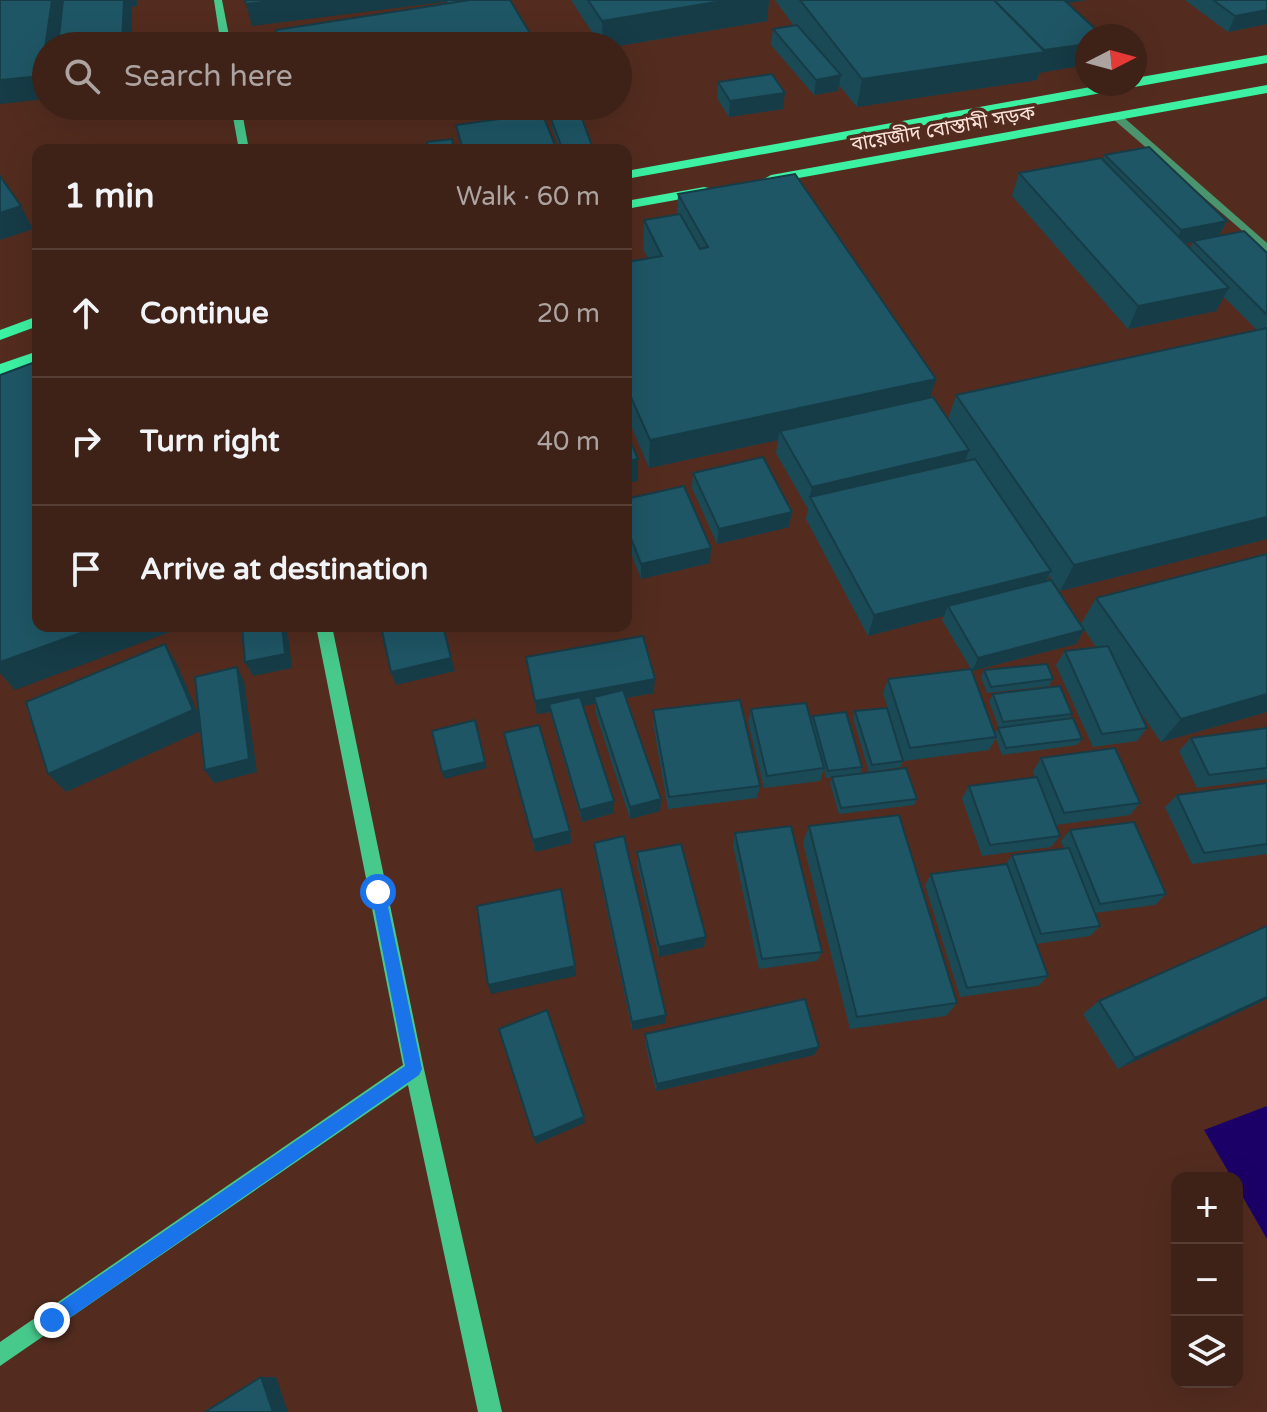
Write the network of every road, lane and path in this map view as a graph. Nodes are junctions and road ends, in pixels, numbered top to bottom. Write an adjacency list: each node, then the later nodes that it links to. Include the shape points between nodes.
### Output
1 (218, 0): 2 (street)
2 (224, 32)
3 (1267, 59): 4 (main road)
4 (1147, 80)
5 (1267, 89): 7 (main road, বায়েজীদ বোস্তামী সড়ক)
6 (1075, 93): 10 (main road, বায়েজীদ বোস্তামী সড়ক)
7 (1117, 117): 11 (main road, বায়েজীদ বোস্তামী সড়ক); 14 (street)
8 (239, 120): 9 (street)
9 (243, 144)
10 (632, 174)
11 (749, 183)
12 (718, 189): 13 (main road)
13 (632, 204)
14 (1267, 249)
15 (32, 323): 16 (main road)
16 (0, 335)
17 (32, 358): 18 (main road)
18 (0, 370)
19 (325, 632): 20 (street)
20 (414, 1069): 21 (street); 22 (street)
21 (0, 1355)
22 (490, 1412)

